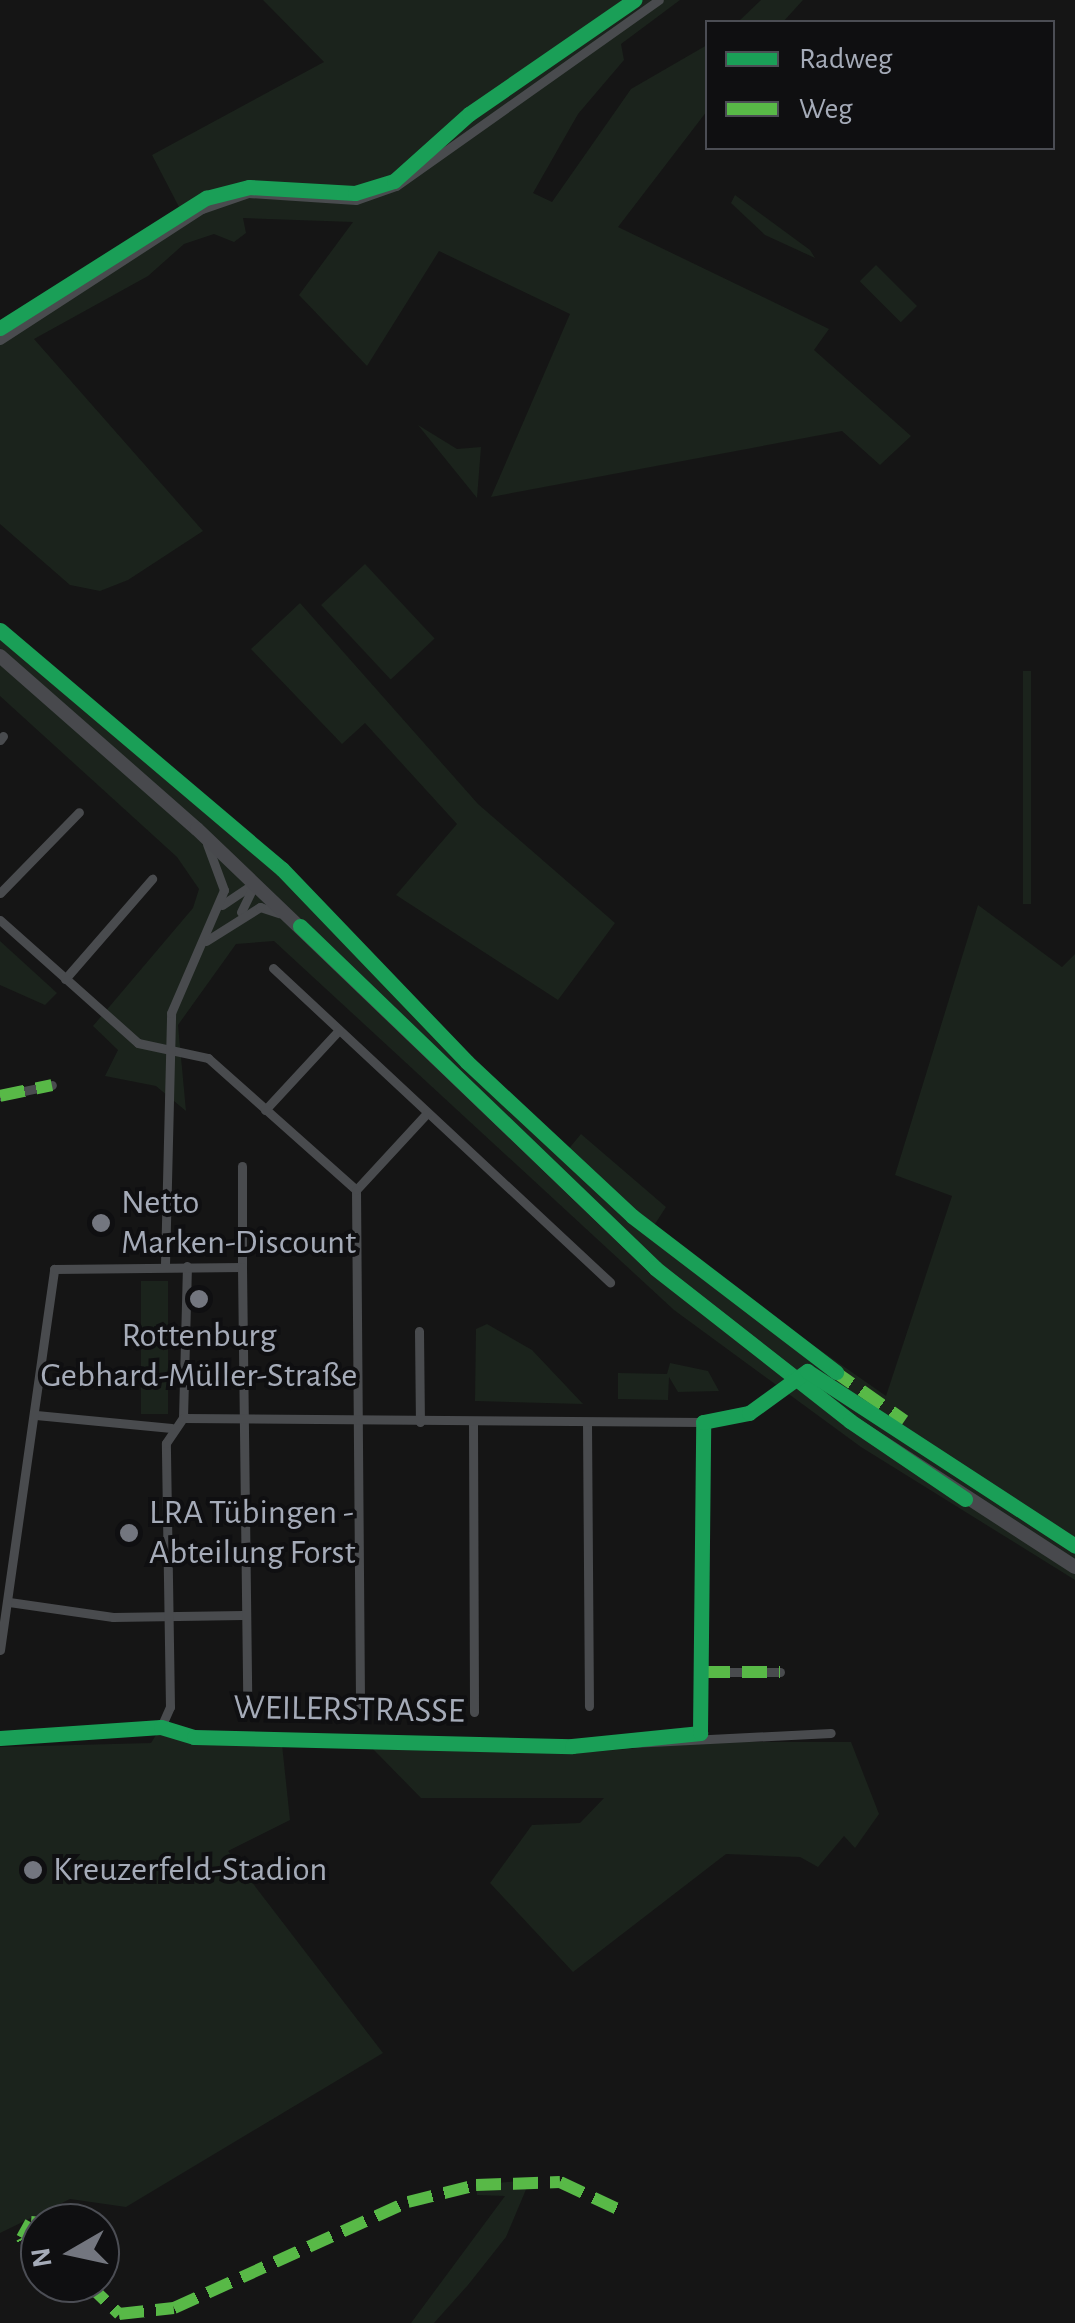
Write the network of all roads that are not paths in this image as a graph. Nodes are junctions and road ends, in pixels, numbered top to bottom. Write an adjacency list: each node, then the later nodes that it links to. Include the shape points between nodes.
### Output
1 (659, 0): 2 (street, via 396,186 356,200 248,193 202,209)
2 (0, 340)
3 (0, 656): 5 (main road)
4 (79, 812): 8 (street)
5 (198, 829): 7 (main road); 9 (street, via 222,873)
6 (152, 879): 15 (street)
7 (255, 884): 9 (street); 11 (street); 12 (main road)
8 (0, 892)
9 (222, 904): 13 (street)
10 (0, 920): 15 (street)
11 (233, 920): 12 (street, via 260,907); 13 (street)
12 (300, 926): 37 (main road, via 527,1152 707,1311 872,1438)
13 (200, 945): 17 (street, via 176,990)
14 (273, 968): 16 (street)
15 (65, 978): 17 (street, via 138,1043)
16 (339, 1030): 20 (street); 21 (street)
17 (170, 1051): 20 (street, via 205,1056); 24 (street)
18 (52, 1085): 19 (street)
19 (0, 1096)
20 (265, 1110): 23 (street)
21 (427, 1113): 23 (street); 27 (street)
22 (242, 1166): 26 (street)
23 (356, 1190): 32 (street)
24 (166, 1264): 25 (street); 29 (street, via 54,1269)
25 (187, 1266): 26 (street); 30 (street)
26 (242, 1267): 31 (street)
27 (610, 1282)
28 (419, 1331): 33 (street)
29 (36, 1415): 36 (street); 38 (street)
30 (183, 1418): 31 (street); 36 (street)
31 (241, 1420): 32 (street); 39 (street)
32 (360, 1422): 33 (street); 45 (street)
33 (420, 1422): 34 (street)
34 (473, 1422): 35 (street); 48 (street)
35 (587, 1423): 42 (street, via 703,1422); 46 (street)
36 (171, 1428): 40 (street)
37 (1075, 1568)
38 (9, 1602): 40 (street); 41 (street)
39 (243, 1616): 40 (street); 44 (street)
40 (169, 1617): 49 (street, via 170,1707)
41 (0, 1650)
42 (704, 1672): 43 (street); 47 (street)
43 (780, 1672)
44 (247, 1697)
45 (360, 1704)
46 (589, 1706)
47 (702, 1706)
48 (474, 1712)
49 (161, 1727): 50 (street, WEILERSTRASSE, via 194,1737 572,1746); 51 (street, WEILERSTRASSE)
50 (831, 1733)
51 (0, 1738)

